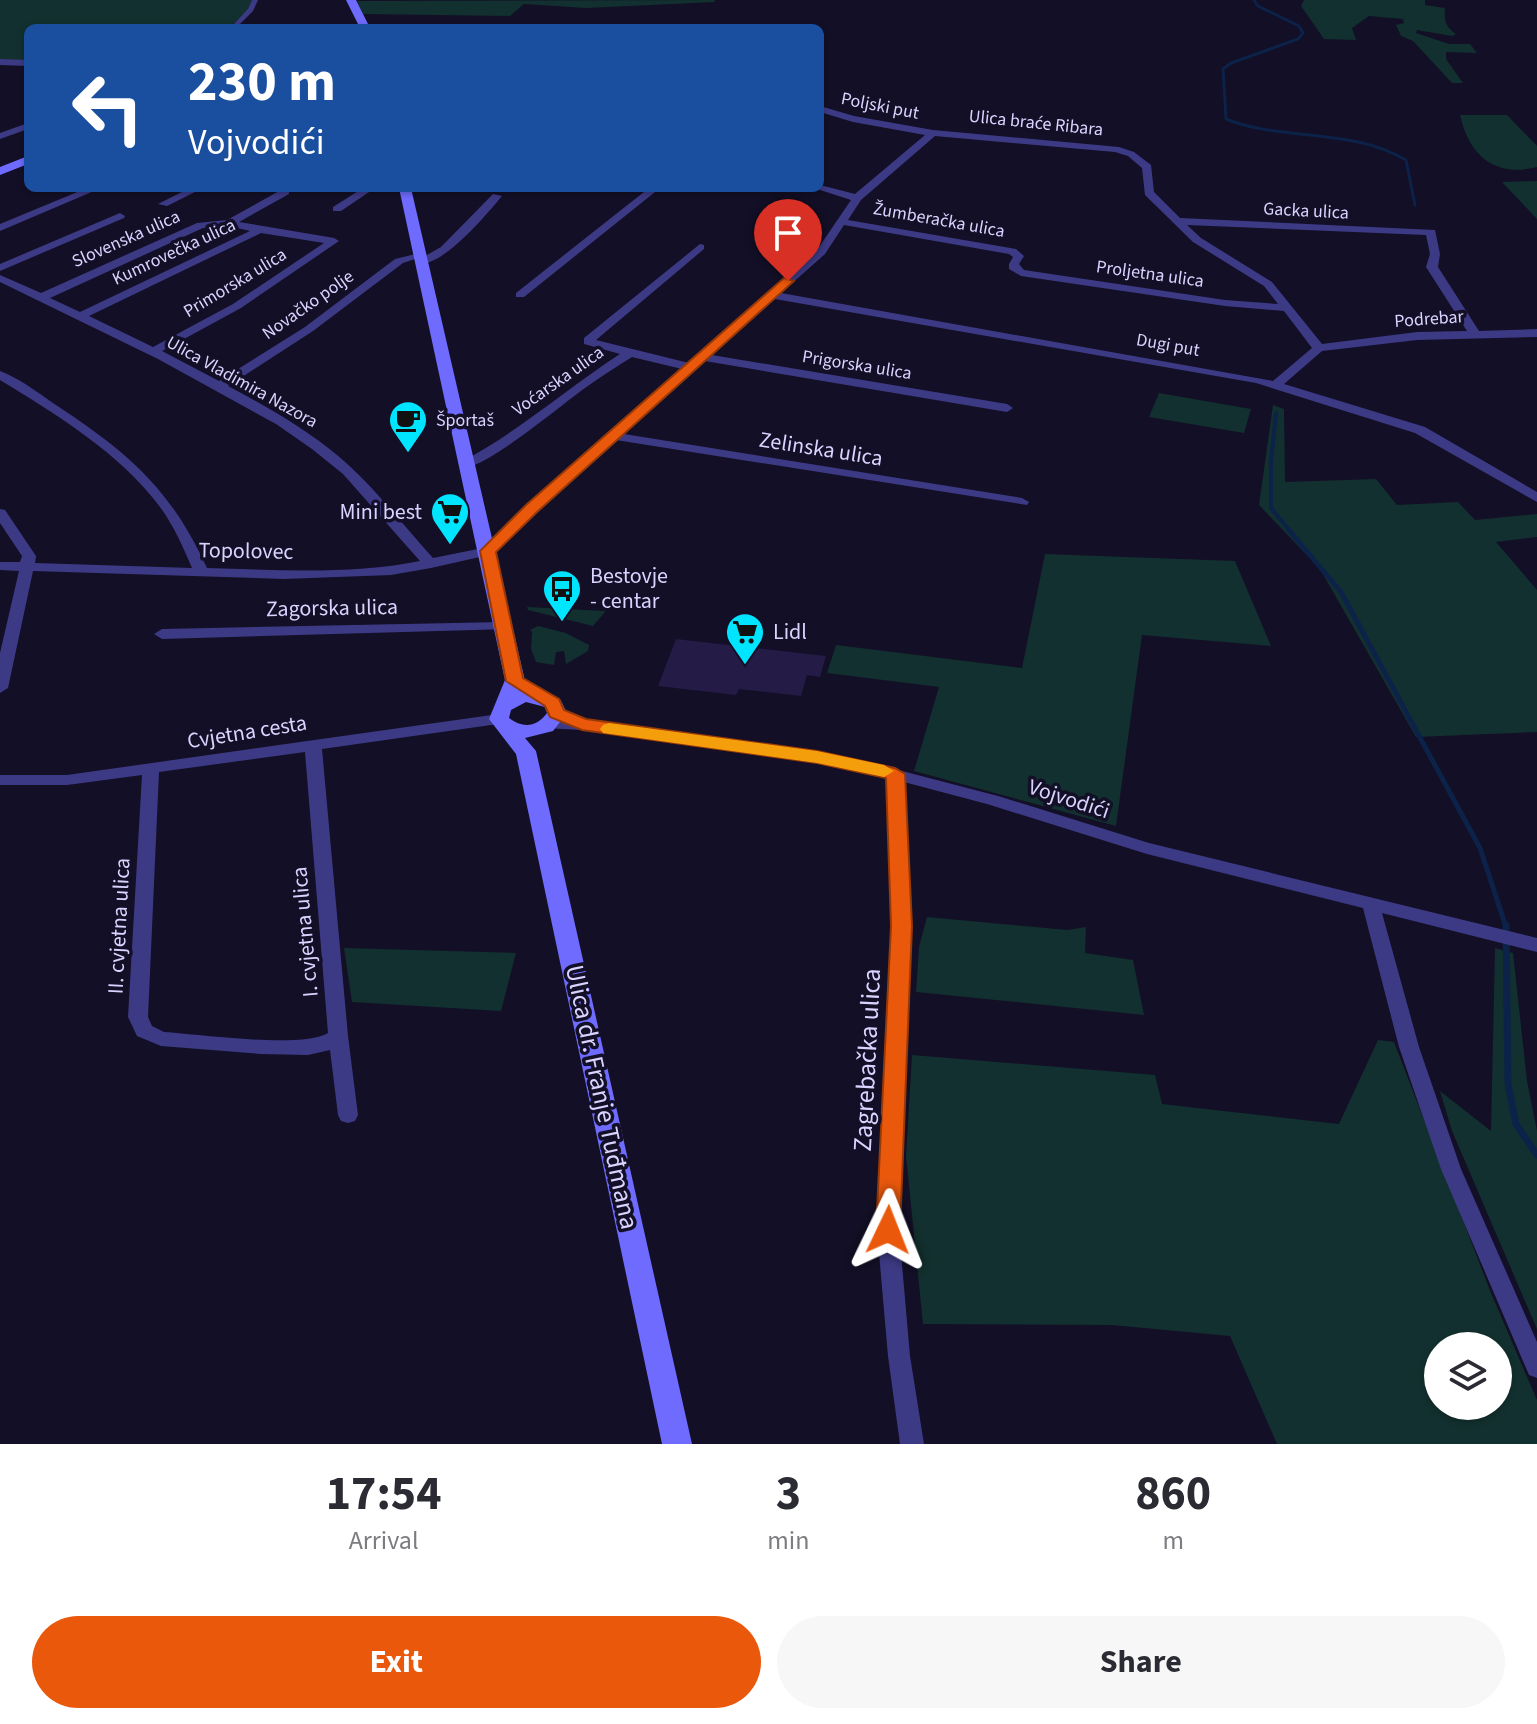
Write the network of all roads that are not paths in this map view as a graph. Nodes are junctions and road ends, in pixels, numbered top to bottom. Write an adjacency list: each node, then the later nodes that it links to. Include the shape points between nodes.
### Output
1 (255, 0): 3 (street)
2 (351, 0): 4 (main road)
3 (237, 24)
4 (362, 24)
5 (0, 62): 6 (street)
6 (24, 63)
7 (824, 110): 9 (street, Poljski put)
8 (24, 127): 10 (street)
9 (933, 133): 21 (street); 25 (street, Ulica braće Ribara, via 1122,151 1147,167 1149,193)
10 (0, 136)
11 (24, 162): 12 (main road)
12 (0, 171)
13 (824, 189): 21 (street)
14 (86, 192): 28 (street)
15 (189, 192): 22 (street)
16 (285, 192): 27 (street, Slovenska ulica)
17 (364, 192): 23 (street)
18 (406, 192): 33 (main road)
19 (650, 192): 37 (street)
20 (497, 196): 33 (street, Novačko polje, via 445,249)
21 (857, 198): 26 (street)
22 (163, 204)
23 (337, 209)
24 (120, 216): 35 (street)
25 (1179, 221): 30 (street, Gacka ulica); 40 (street, Ulica braće Ribara, via 1197,240 1268,284)
26 (842, 222): 34 (street, Žumberačka ulica, via 1012,251 1019,256); 38 (street, via 821,252)
27 (229, 223): 29 (street, Slovenska ulica); 39 (street, Slovenska ulica, via 201,225)
28 (0, 228)
29 (260, 230): 31 (street, Kumrovečka ulica); 41 (street, Kumrovečka ulica)
30 (1431, 232): 43 (street, Podrebar, via 1432,267)
31 (334, 241): 45 (street, Primorska ulica, via 237,306)
32 (700, 247): 46 (street, via 589,338 590,344)
33 (421, 258): 51 (street, Novačko polje, via 399,261 309,329); 54 (main road)
34 (1014, 264): 40 (street, Proljetna ulica, via 1021,273 1088,284)
35 (0, 268)
36 (0, 278): 39 (street, Ulica Vladimira Nazora)
37 (520, 295)
38 (772, 295): 47 (street); 50 (street, Dugi put)
39 (40, 298): 41 (street, Ulica Vladimira Nazora)
40 (1287, 308): 44 (street, Ulica braće Ribara)
41 (78, 317): 45 (street, Ulica Vladimira Nazora)
42 (1537, 333): 43 (street)
43 (1475, 334): 44 (street, Podrebar)
44 (1319, 348): 50 (street)
45 (152, 352): 51 (street, Ulica Vladimira Nazora)
46 (630, 353): 48 (street); 54 (street, Voćarska ulica)
47 (701, 357): 48 (street); 52 (street, Prigorska ulica)
48 (691, 367): 53 (street)
49 (0, 375): 62 (street, via 47,403 131,469 163,501)
50 (1276, 385): 55 (street, Dugi put, via 1420,430)
51 (218, 387): 59 (street, Ulica Vladimira Nazora, via 320,447)
52 (1007, 408)
53 (614, 436): 56 (street, Zelinska ulica); 58 (street)
54 (466, 465): 58 (main road)
55 (1537, 498)
56 (1022, 502)
57 (0, 513): 60 (street, via 29,556)
58 (488, 551): 59 (street, Topolovec); 63 (main road)
59 (431, 564): 62 (street, Topolovec, via 284,575)
60 (29, 565): 61 (street, Topolovec); 62 (street, Topolovec); 66 (street)
61 (0, 566)
62 (201, 572)
63 (504, 626): 64 (street, Zagorska ulica); 65 (main road)
64 (162, 634)
65 (515, 681): 67 (main road); 68 (main road)
66 (0, 688)
67 (540, 697): 68 (main road, via 523,696); 69 (main road, via 553,703)
68 (506, 717): 69 (main road, Ulica dr. Franje Tuđmana, via 519,746); 70 (street, Cvjetna cesta)
69 (542, 730): 72 (street, Vojvodići, via 582,725 817,757); 79 (main road, Ulica dr. Franje Tuđmana)
70 (313, 744): 71 (street, Cvjetna cesta); 76 (street, I. cvjetna ulica)
71 (151, 769): 73 (street, Cvjetna cesta, via 67,780); 76 (street, II. cvjetna ulica, via 138,1017 144,1031 161,1039 261,1046 323,1045)
72 (895, 774): 74 (street, Vojvodići, via 1147,848); 80 (street, Zagrebačka ulica, via 902,926 888,1230)
73 (0, 780)
74 (1371, 905): 75 (street, Vojvodići); 78 (street, via 1409,1047 1451,1169)
75 (1530, 943)
76 (338, 1036): 77 (street, I. cvjetna ulica)
77 (348, 1115)
78 (1537, 1368)
79 (677, 1444)
80 (912, 1444)

